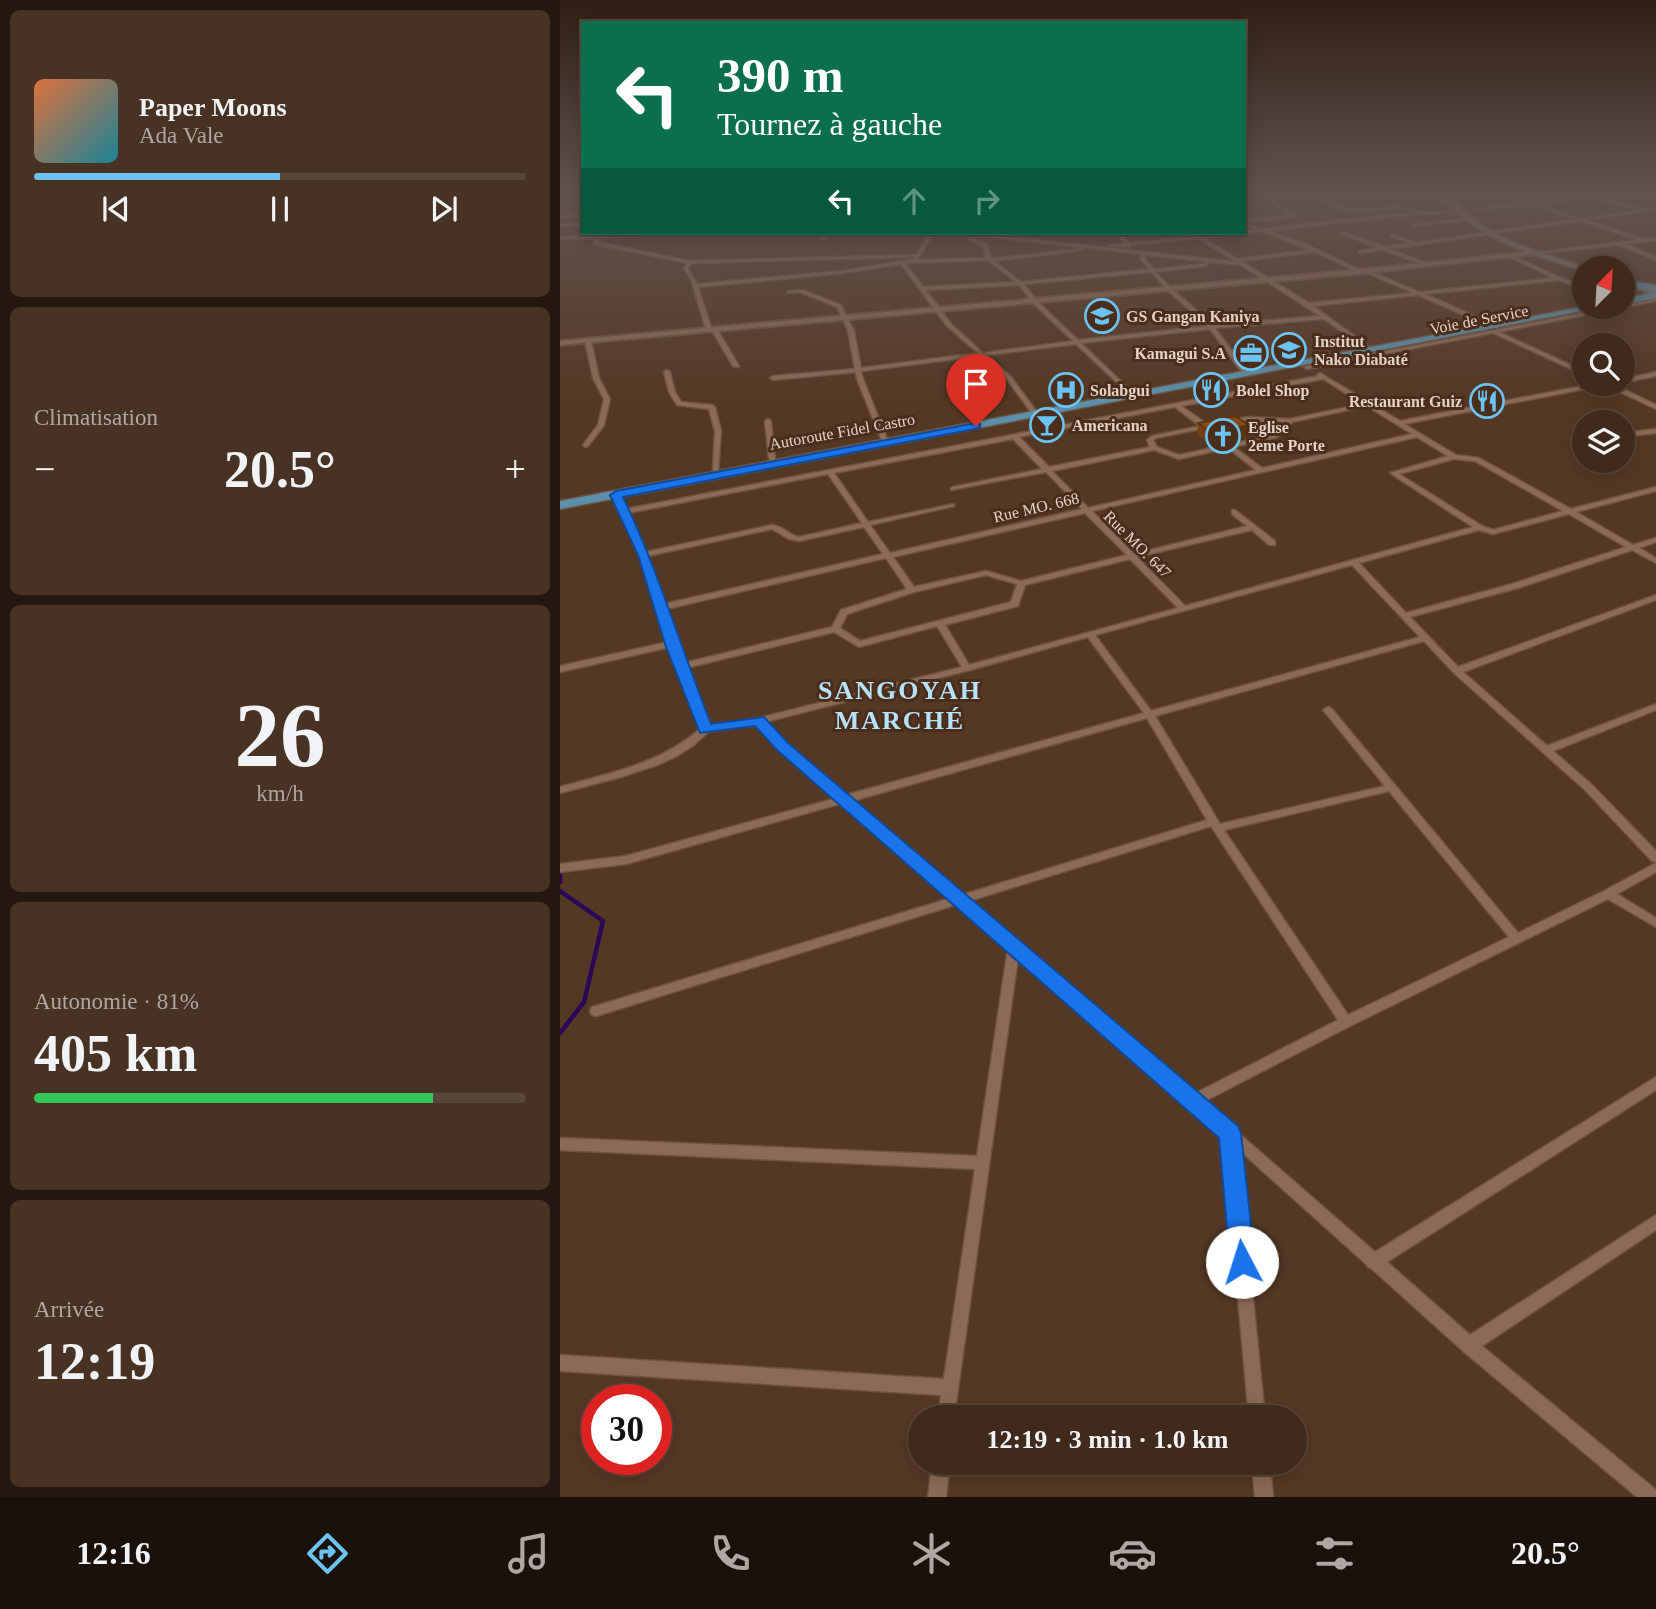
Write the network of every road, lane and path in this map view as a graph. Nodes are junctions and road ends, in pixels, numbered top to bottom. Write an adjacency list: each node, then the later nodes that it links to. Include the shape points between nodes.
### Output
1 (690, 262): 2 (street); 20 (street, via 686,269)
2 (701, 262)
3 (904, 262): 20 (street); 23 (street)
4 (992, 262): 18 (street)
5 (1144, 262): 14 (street)
6 (1207, 262): 14 (street)
7 (1236, 262): 8 (street)
8 (1240, 262): 17 (street)
9 (1342, 262): 15 (street)
10 (1419, 262): 13 (street)
11 (1456, 262): 13 (street)
12 (1523, 262): 16 (street)
13 (1427, 265): 15 (street)
14 (1150, 271): 18 (street); 22 (street)
15 (1364, 271): 17 (street); 25 (street)
16 (1559, 279): 19 (street); 25 (street)
17 (1265, 280): 22 (street); 31 (street)
18 (1020, 283): 23 (street); 30 (street)
19 (1572, 284)
20 (695, 286): 40 (street)
21 (1635, 286): 26 (highway)
22 (1168, 288): 30 (street); 38 (street)
23 (921, 289): 33 (street)
24 (789, 292): 37 (street, via 801,291 839,306)
25 (1414, 293): 31 (street); 39 (street)
26 (1655, 293): 27 (highway); 28 (highway); 29 (street)
27 (1635, 295)
28 (1635, 297)
29 (1635, 299)
30 (1035, 302): 33 (street); 43 (street)
31 (1308, 305): 36 (street)
32 (1572, 308): 39 (highway, Autoroute Fidel Castro)
33 (938, 310): 37 (street); 46 (street, via 948,325)
34 (1572, 314): 35 (highway, Autoroute Fidel Castro)
35 (1562, 316): 39 (street, Voie de Service); 41 (highway, Autoroute Fidel Castro)
36 (1325, 317): 38 (street); 45 (street)
37 (846, 318): 40 (street); 50 (street)
38 (1211, 326): 43 (street); 51 (street)
39 (1490, 327): 41 (street, Voie de Service); 45 (highway, Autoroute Fidel Castro); 49 (street)
40 (711, 330): 42 (street); 48 (street)
41 (1450, 337): 47 (highway, Autoroute Fidel Castro)
42 (587, 341): 44 (street); 73 (street, via 596,378 607,399 601,425)
43 (1079, 342): 46 (street); 58 (street)
44 (560, 343)
45 (1365, 346): 51 (highway, Autoroute Fidel Castro)
46 (982, 354): 50 (street); 63 (street, via 1009,378)
47 (1304, 365): 54 (street); 84 (highway, Autoroute Fidel Castro)
48 (736, 366)
49 (1572, 367)
50 (859, 370): 55 (street); 72 (street)
51 (1243, 370): 58 (highway, Autoroute Fidel Castro)
52 (667, 372): 78 (street, via 679,404 712,407 718,431)
53 (1656, 374): 56 (street)
54 (1324, 377): 60 (street); 61 (street)
55 (773, 378)
56 (1635, 378)
57 (1572, 390): 66 (street)
58 (1129, 391): 63 (highway, Autoroute Fidel Castro)
59 (1633, 396): 62 (street)
60 (1369, 404): 65 (street); 66 (street)
61 (1176, 405): 67 (street); 71 (street)
62 (1656, 407)
63 (1034, 411): 72 (highway, Autoroute Fidel Castro)
64 (768, 421): 77 (street)
65 (1290, 421): 67 (street, via 1248,419); 74 (street, via 1275,436)
66 (1399, 423): 70 (street)
67 (1206, 427): 75 (street, via 1154,437 1150,440)
68 (1656, 431): 69 (street)
69 (1635, 433)
70 (1417, 435): 76 (street); 79 (street, Rue MO. 668)
71 (1015, 438): 80 (street, Rue MO. 647); 81 (street)
72 (884, 439): 77 (highway, Autoroute Fidel Castro)
73 (586, 445)
74 (1229, 446): 75 (street, via 1179,457); 79 (street)
75 (1154, 447): 80 (street)
76 (1454, 457): 91 (street, via 1477,459); 94 (street, via 1394,473)
77 (772, 459): 78 (highway, Autoroute Fidel Castro)
78 (716, 470): 85 (highway, Autoroute Fidel Castro)
79 (1260, 470): 88 (street, Rue MO. 668)
80 (1046, 471): 82 (street); 88 (street, Rue MO. 647)
81 (831, 474): 89 (street); 92 (street)
82 (954, 489)
83 (1656, 489): 91 (street)
84 (616, 495): 86 (highway, Autoroute Fidel Castro); 89 (street)
85 (560, 499)
86 (560, 505)
87 (952, 505): 92 (street)
88 (1085, 510): 99 (street, Rue MO. 668); 100 (street, Rue MO. 647)
89 (626, 511): 98 (street)
90 (1235, 512): 93 (street)
91 (1568, 512): 94 (street, via 1493,532); 97 (street)
92 (867, 523): 98 (street, via 794,539 772,527); 99 (street)
93 (1253, 527): 96 (street); 100 (street)
94 (1479, 528): 102 (street)
95 (1656, 540): 97 (street)
96 (1272, 543)
97 (1629, 547): 101 (street); 108 (street, via 1527,582)
98 (644, 555): 106 (street)
99 (890, 556): 104 (street); 106 (street, Rue MO. 668)
100 (1132, 557): 103 (street); 107 (street, Rue MO. 647)
101 (1656, 561)
102 (1353, 562): 107 (street); 108 (street)
103 (1021, 583): 104 (street, via 986,573); 109 (street, via 1015,604)
104 (912, 590): 110 (street, via 844,612)
105 (1656, 597): 117 (street)
106 (662, 607): 113 (street)
107 (1184, 609): 111 (street)
108 (1404, 616): 112 (street)
109 (940, 624): 110 (street, via 859,644); 115 (street)
110 (835, 629): 114 (street)
111 (1090, 634): 115 (street); 120 (street)
112 (1425, 638): 117 (street); 120 (street)
113 (673, 644): 114 (street); 116 (street)
114 (682, 666): 122 (street)
115 (968, 668): 121 (street)
116 (560, 669)
117 (1457, 671): 123 (street)
118 (1656, 707): 123 (street)
119 (1328, 710): 124 (street)
120 (1149, 714): 126 (street); 127 (street)
121 (759, 721): 122 (street); 126 (street)
122 (705, 730): 125 (street, via 679,752 659,761)
123 (1546, 750): 128 (street)
124 (1393, 787): 127 (street); 134 (street)
125 (560, 790)
126 (845, 800): 130 (street, via 626,860); 132 (street)
127 (1215, 825): 132 (street); 137 (street)
128 (1656, 858)
129 (1656, 867): 131 (street)
130 (560, 868)
131 (1608, 894): 133 (street); 134 (street)
132 (962, 901): 135 (street); 136 (street)
133 (1656, 923)
134 (1517, 939): 137 (street)
135 (1014, 947): 139 (street); 142 (street)
136 (596, 1012)
137 (1346, 1022): 139 (street)
138 (1656, 1083): 144 (street)
139 (1192, 1101): 140 (street)
140 (1230, 1133): 144 (street); 149 (street)
141 (560, 1144): 142 (street)
142 (984, 1163): 147 (street)
143 (1656, 1222): 145 (street)
144 (1373, 1262): 145 (street)
145 (1469, 1346): 154 (street)
146 (560, 1363): 147 (street)
147 (949, 1387): 148 (street)
148 (947, 1405)
149 (1256, 1405)
150 (940, 1475): 152 (street)
151 (1262, 1475): 153 (street)
152 (937, 1497)
153 (1264, 1497)
154 (1651, 1497)

